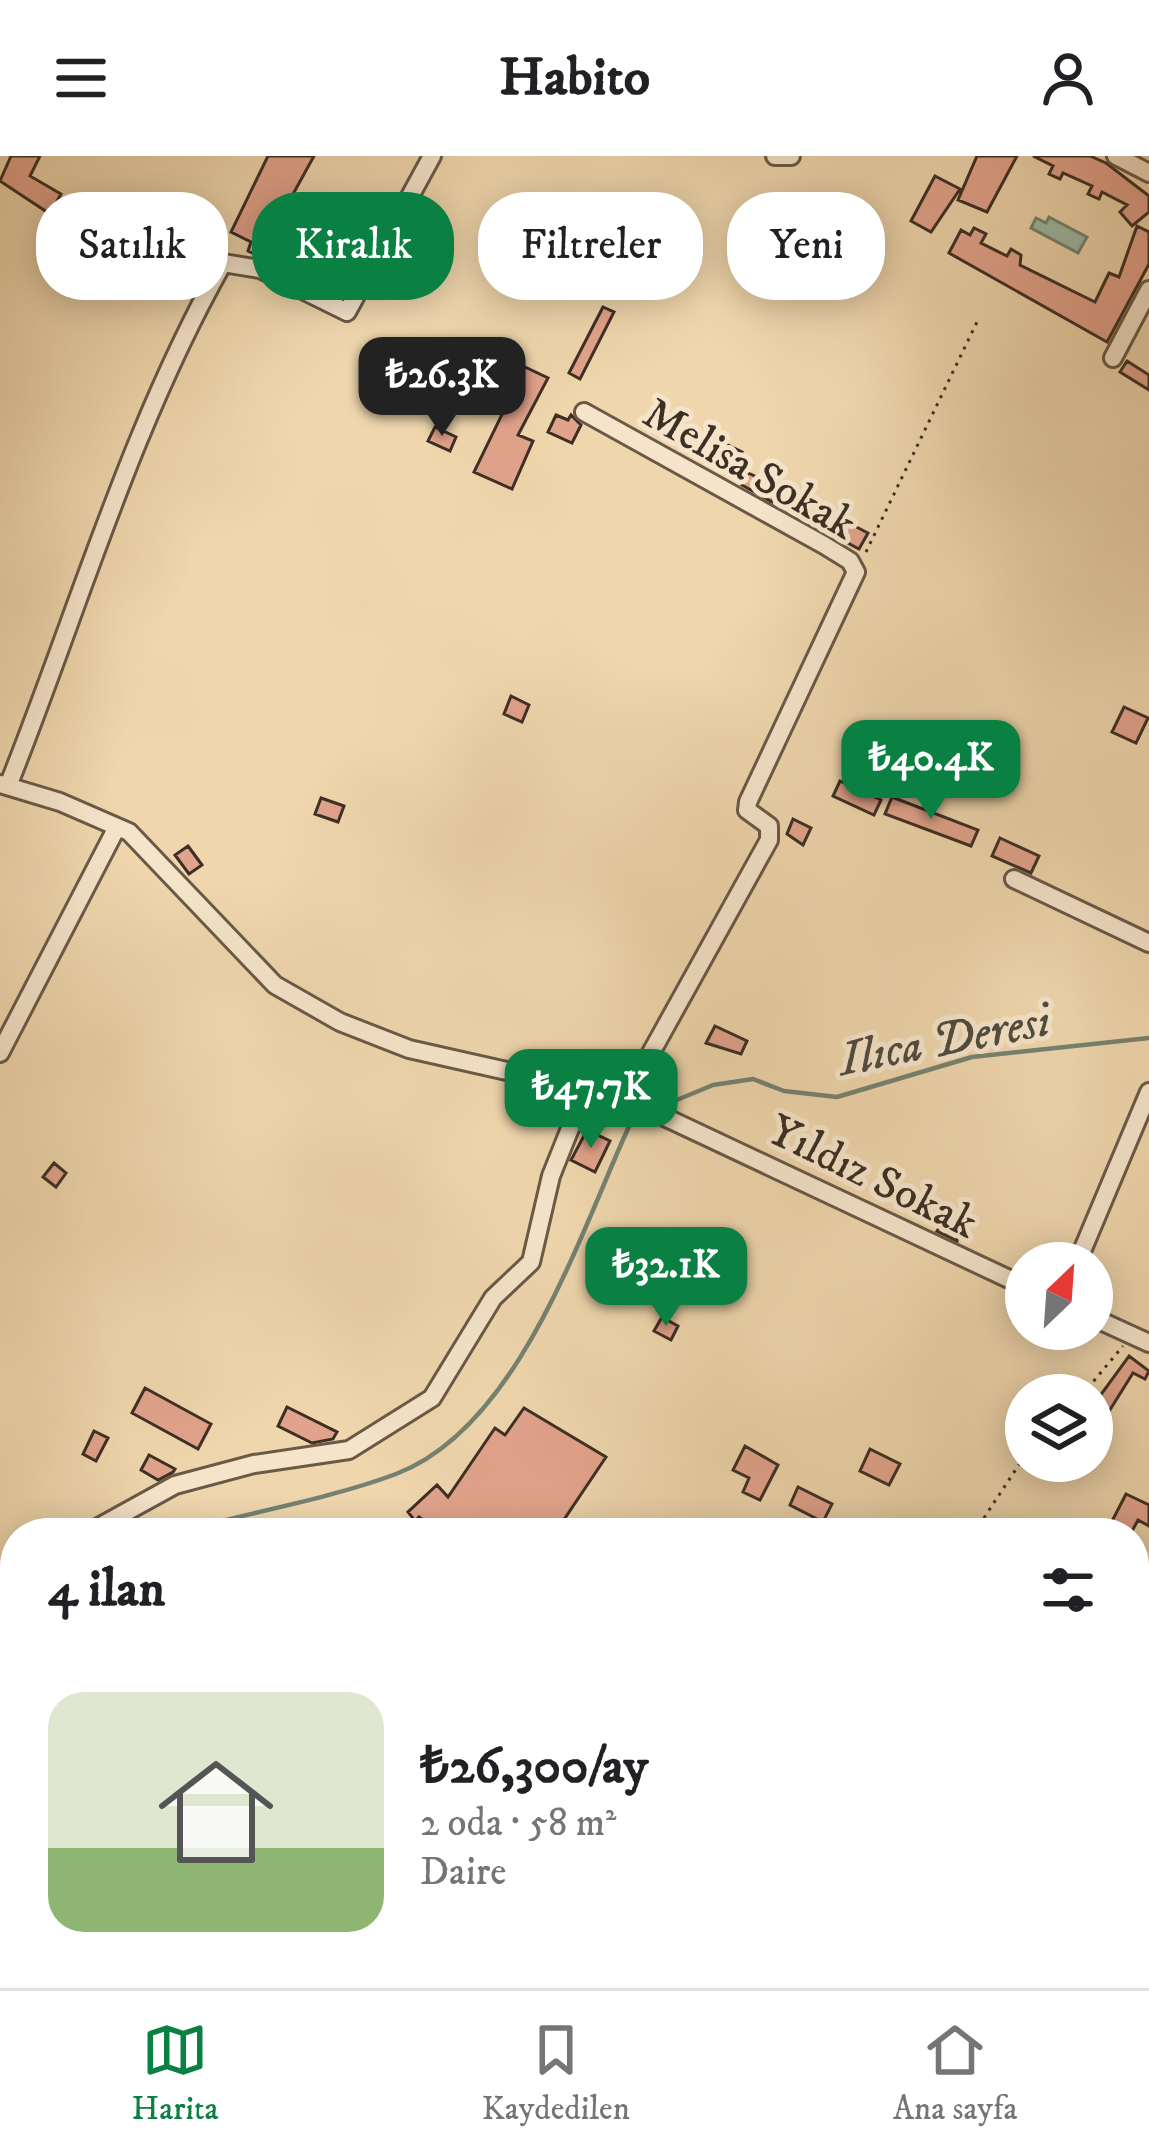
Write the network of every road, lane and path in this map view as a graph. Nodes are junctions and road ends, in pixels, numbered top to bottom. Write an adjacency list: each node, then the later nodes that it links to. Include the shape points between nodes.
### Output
1 (433, 156): 11 (street, via 347,312 260,269 223,262 117,484 74,622)
2 (775, 156): 3 (street)
3 (791, 156)
4 (1116, 156): 5 (street)
5 (1149, 173)
6 (1149, 290): 8 (street)
7 (977, 322): 10 (path)
8 (1112, 358)
9 (584, 412): 10 (street, Melisa Sokak)
10 (854, 567): 18 (street, Melisa Sokak, via 748,802 747,810 769,826 770,840)
11 (4, 785): 12 (street, Yıldız Sokak)
12 (117, 827): 15 (street); 16 (street, Yıldız Sokak, via 275,985 340,1022 409,1049)
13 (1014, 880): 14 (street)
14 (1149, 943)
15 (0, 1053)
16 (596, 1091): 18 (street, Yıldız Sokak); 24 (street, via 551,1176 531,1262 493,1298 431,1398 349,1450 176,1485)
17 (1149, 1092): 19 (street)
18 (620, 1096): 20 (street, Yıldız Sokak)
19 (1086, 1242)
20 (1005, 1277)
21 (1140, 1339): 22 (path)
22 (1104, 1374)
23 (1008, 1482): 25 (path)
24 (116, 1518)
25 (984, 1518)

